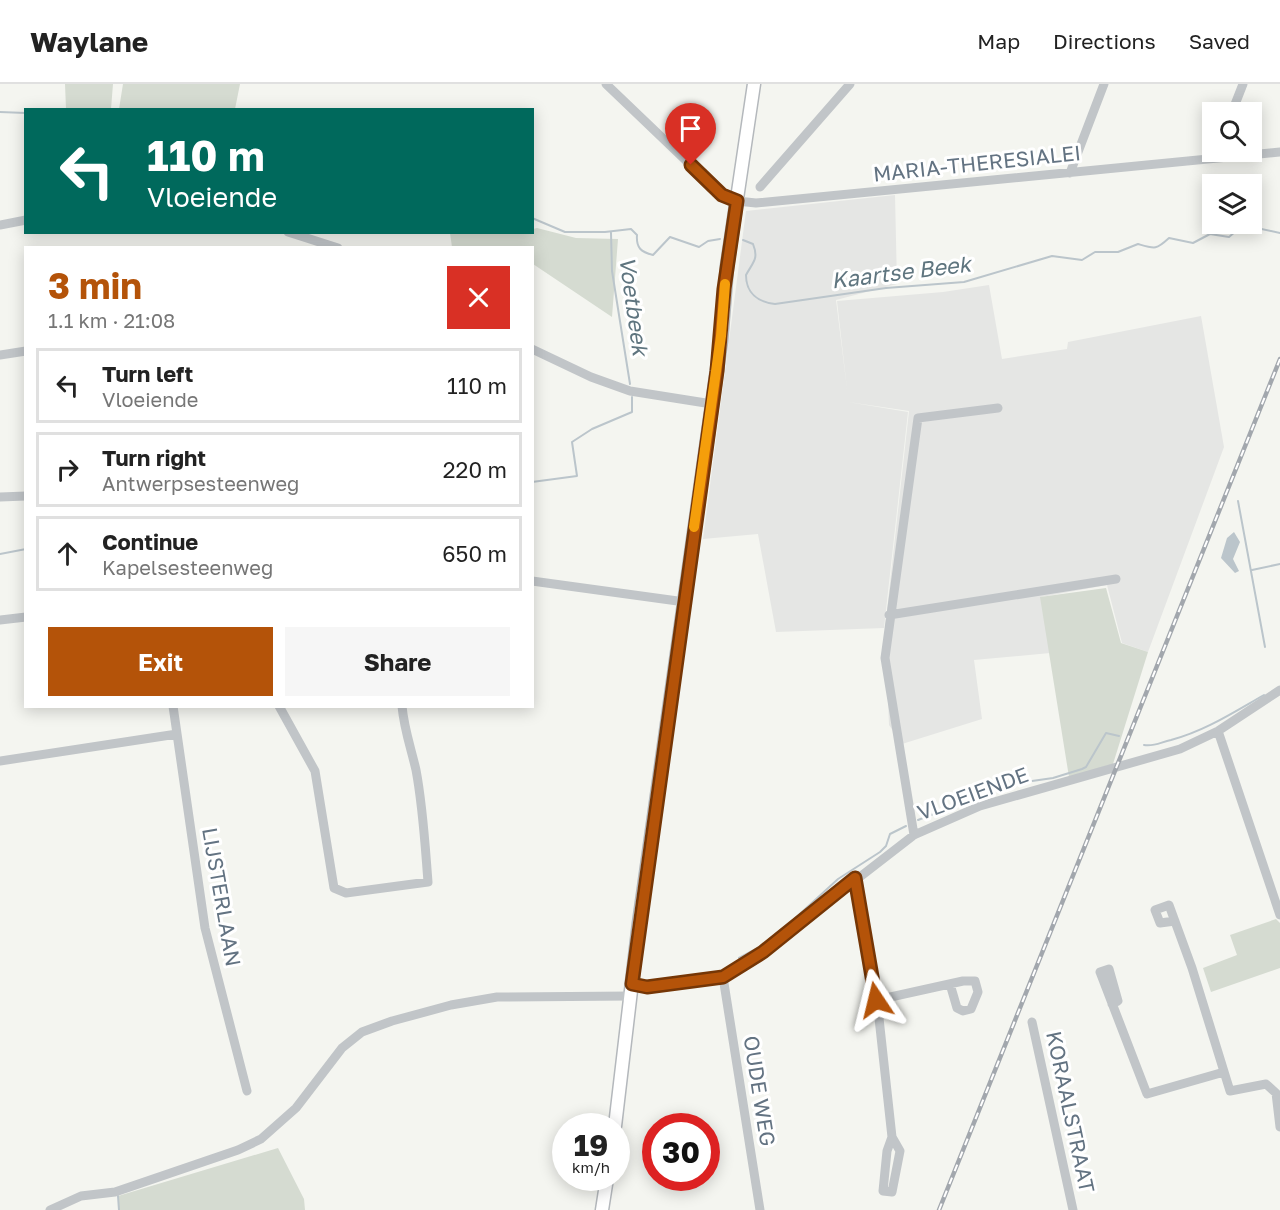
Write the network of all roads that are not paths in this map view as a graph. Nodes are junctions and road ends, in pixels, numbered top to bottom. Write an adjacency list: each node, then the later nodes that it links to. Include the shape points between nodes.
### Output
1 (606, 84): 12 (street, MARIA-THERESIALEI, via 722,195)
2 (754, 84): 12 (main road)
3 (850, 84): 11 (street)
4 (1104, 84): 10 (street)
5 (1243, 84): 6 (street)
6 (1236, 102)
7 (1280, 152): 8 (street, MARIA-THERESIALEI)
8 (1262, 153)
9 (1202, 157): 10 (street, MARIA-THERESIALEI)
10 (1070, 173): 12 (street, MARIA-THERESIALEI, via 826,198)
11 (760, 187)
12 (737, 201): 20 (main road)
13 (24, 220): 14 (street)
14 (0, 225)
15 (294, 234): 16 (street)
16 (332, 246)
17 (534, 350): 20 (street, via 630,391)
18 (24, 351): 19 (street)
19 (0, 355)
20 (712, 404): 26 (main road)
21 (998, 408): 27 (street, via 918,418)
22 (24, 496): 23 (street)
23 (0, 497)
24 (1116, 579): 27 (street)
25 (534, 581): 26 (street)
26 (685, 602): 43 (main road)
27 (889, 615): 37 (street, via 885,658)
28 (24, 617): 29 (street)
29 (0, 620)
30 (1280, 690): 34 (street, VLOEIENDE)
31 (173, 708): 35 (street, LIJSTERLAAN)
32 (280, 708): 33 (street, via 315,771 334,888 346,893 428,882 423,815)
33 (402, 708)
34 (1218, 731): 37 (street, VLOEIENDE, via 1180,749 980,806); 39 (street)
35 (177, 734): 36 (street); 48 (street, LIJSTERLAAN, via 205,928)
36 (0, 760)
37 (914, 834): 38 (street, VLOEIENDE)
38 (855, 878): 41 (street, VLOEIENDE, via 763,952); 44 (street)
39 (1280, 915)
40 (1175, 921): 47 (street)
41 (723, 977): 43 (street, VLOEIENDE); 55 (street, OUDE WEG)
42 (950, 984): 44 (street)
43 (632, 990): 49 (main road); 53 (street, VLOEIENDE, via 460,1002 362,1032 342,1048 296,1108 261,1139 216,1158 114,1192 81,1196)
44 (876, 1000): 51 (street)
45 (1112, 1004): 47 (street, via 1147,1094)
46 (1032, 1022): 56 (street, KORAALSTRAAT)
47 (1224, 1072): 50 (street, via 1230,1091 1266,1084 1276,1093)
48 (247, 1091)
49 (617, 1113)
50 (1280, 1127)
51 (892, 1137): 51 (street, via 883,1183 883,1191 892,1192 900,1151)
52 (605, 1191): 54 (main road)
53 (50, 1210)
54 (602, 1210)
55 (760, 1210)
56 (1073, 1210)

